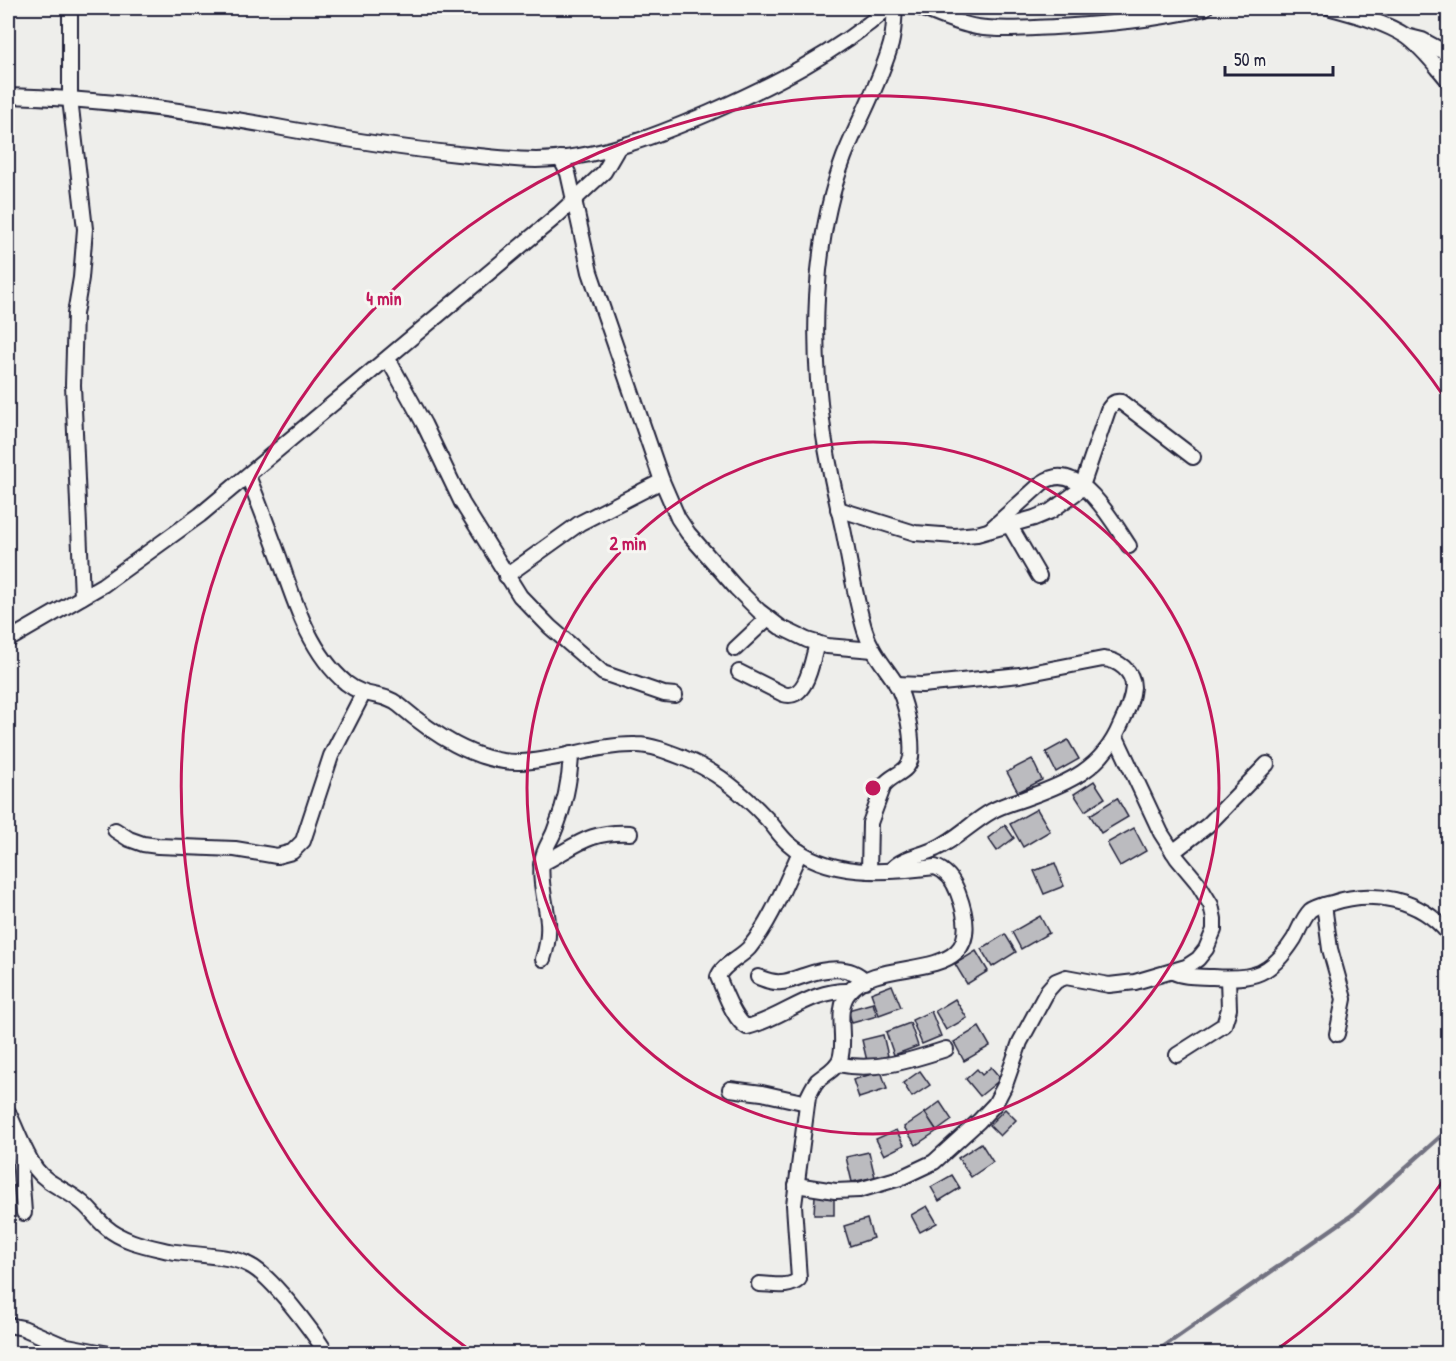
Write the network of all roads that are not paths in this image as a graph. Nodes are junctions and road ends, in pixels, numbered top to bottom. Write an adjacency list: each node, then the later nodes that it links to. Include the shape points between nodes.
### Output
1 (70, 8): 11 (street)
2 (888, 8): 12 (street, via 804,68 676,127)
3 (895, 8): 20 (street, via 891,42 844,157 823,242 816,337 818,391)
4 (921, 8): 5 (street, via 977,27 1014,29 1141,20)
5 (1205, 8)
6 (1331, 8): 7 (street)
7 (1406, 36): 8 (street); 9 (street)
8 (1449, 54)
9 (1449, 80)
10 (8, 97): 11 (street)
11 (69, 99): 13 (street, via 231,118 429,151 498,158); 26 (street, via 85,229 75,314 73,385)
12 (618, 148): 13 (street); 14 (street, via 604,172)
13 (560, 158): 14 (street, via 568,173)
14 (573, 200): 15 (street); 18 (street, via 590,272)
15 (388, 359): 17 (street); 24 (street, via 462,503)
16 (1193, 457): 19 (street, via 1116,401 1108,410)
17 (248, 476): 26 (street, via 200,515); 34 (street, via 309,633 334,670)
18 (662, 481): 24 (street, via 580,523); 27 (street, via 688,533)
19 (1082, 486): 21 (street, via 1051,511); 22 (street, via 1061,475 1048,478); 23 (street, via 1095,497)
20 (838, 509): 22 (street, via 915,532 955,536); 31 (street, via 854,591)
21 (1010, 526): 22 (street); 25 (street)
22 (989, 531)
23 (1129, 546)
24 (506, 576): 35 (street, via 550,627 603,673)
25 (1039, 576)
26 (82, 597): 28 (street)
27 (768, 618): 29 (street); 30 (street)
28 (8, 640)
29 (817, 643): 31 (street); 32 (street, via 804,683 795,695 783,694)
30 (735, 649)
31 (873, 650): 33 (street)
32 (740, 672)
33 (896, 684): 36 (street, via 1020,675 1110,659 1126,670 1133,685); 45 (street, via 908,724 911,756 907,767 884,785 870,829)
34 (363, 694): 37 (street, via 394,701 423,725 490,759 519,762); 39 (street, via 331,756 303,841 292,852 277,856 235,849 158,846 129,839)
35 (675, 695)
36 (1116, 737): 42 (street); 44 (street, via 1105,754 1084,772 992,811 950,841 905,859)
37 (571, 754): 41 (street, via 637,745 699,764 753,805); 43 (street, via 564,799)
38 (1267, 764): 42 (street, via 1214,819)
39 (115, 830)
40 (630, 833): 43 (street, via 591,837)
41 (800, 852): 45 (street, via 841,867); 53 (street, via 763,929 718,977 741,1023 747,1027 819,995)
42 (1173, 852): 49 (street, via 1211,905 1214,920 1211,940 1198,959)
43 (541, 864): 48 (street, via 548,924)
44 (891, 870): 45 (street); 52 (street, via 941,869 955,886 966,932 958,949 945,959)
45 (869, 871)
46 (1324, 905): 47 (street, via 1355,897 1391,898 1433,918); 51 (street, via 1311,911 1269,968 1248,978); 54 (street, via 1330,949 1344,999)
47 (1449, 933)
48 (543, 959)
49 (1173, 972): 51 (street); 64 (street, via 1117,985 1066,977 1056,981 1020,1042 995,1104 934,1162 900,1178 859,1190)
50 (758, 977): 52 (street, via 781,982 820,971 846,970 858,973)
51 (1228, 978): 56 (street, via 1229,1009 1224,1025)
52 (865, 981): 53 (street)
53 (850, 991): 57 (street, via 844,1000)
54 (1337, 1034)
55 (946, 1049): 57 (street, via 895,1064 860,1068)
56 (1177, 1055)
57 (837, 1064): 59 (street, via 816,1083)
58 (730, 1089): 59 (street)
59 (807, 1103): 64 (street)
60 (8, 1112): 61 (street)
61 (20, 1137): 62 (street); 69 (street, via 40,1173 80,1200 121,1237 166,1250 252,1265 273,1285)
62 (20, 1162): 63 (street); 65 (street)
63 (8, 1173)
64 (796, 1185): 66 (street, via 794,1220 799,1279 786,1285)
65 (24, 1213)
66 (759, 1284)
67 (8, 1326): 68 (street, via 23,1328 62,1345)
68 (109, 1353)
69 (327, 1353)

